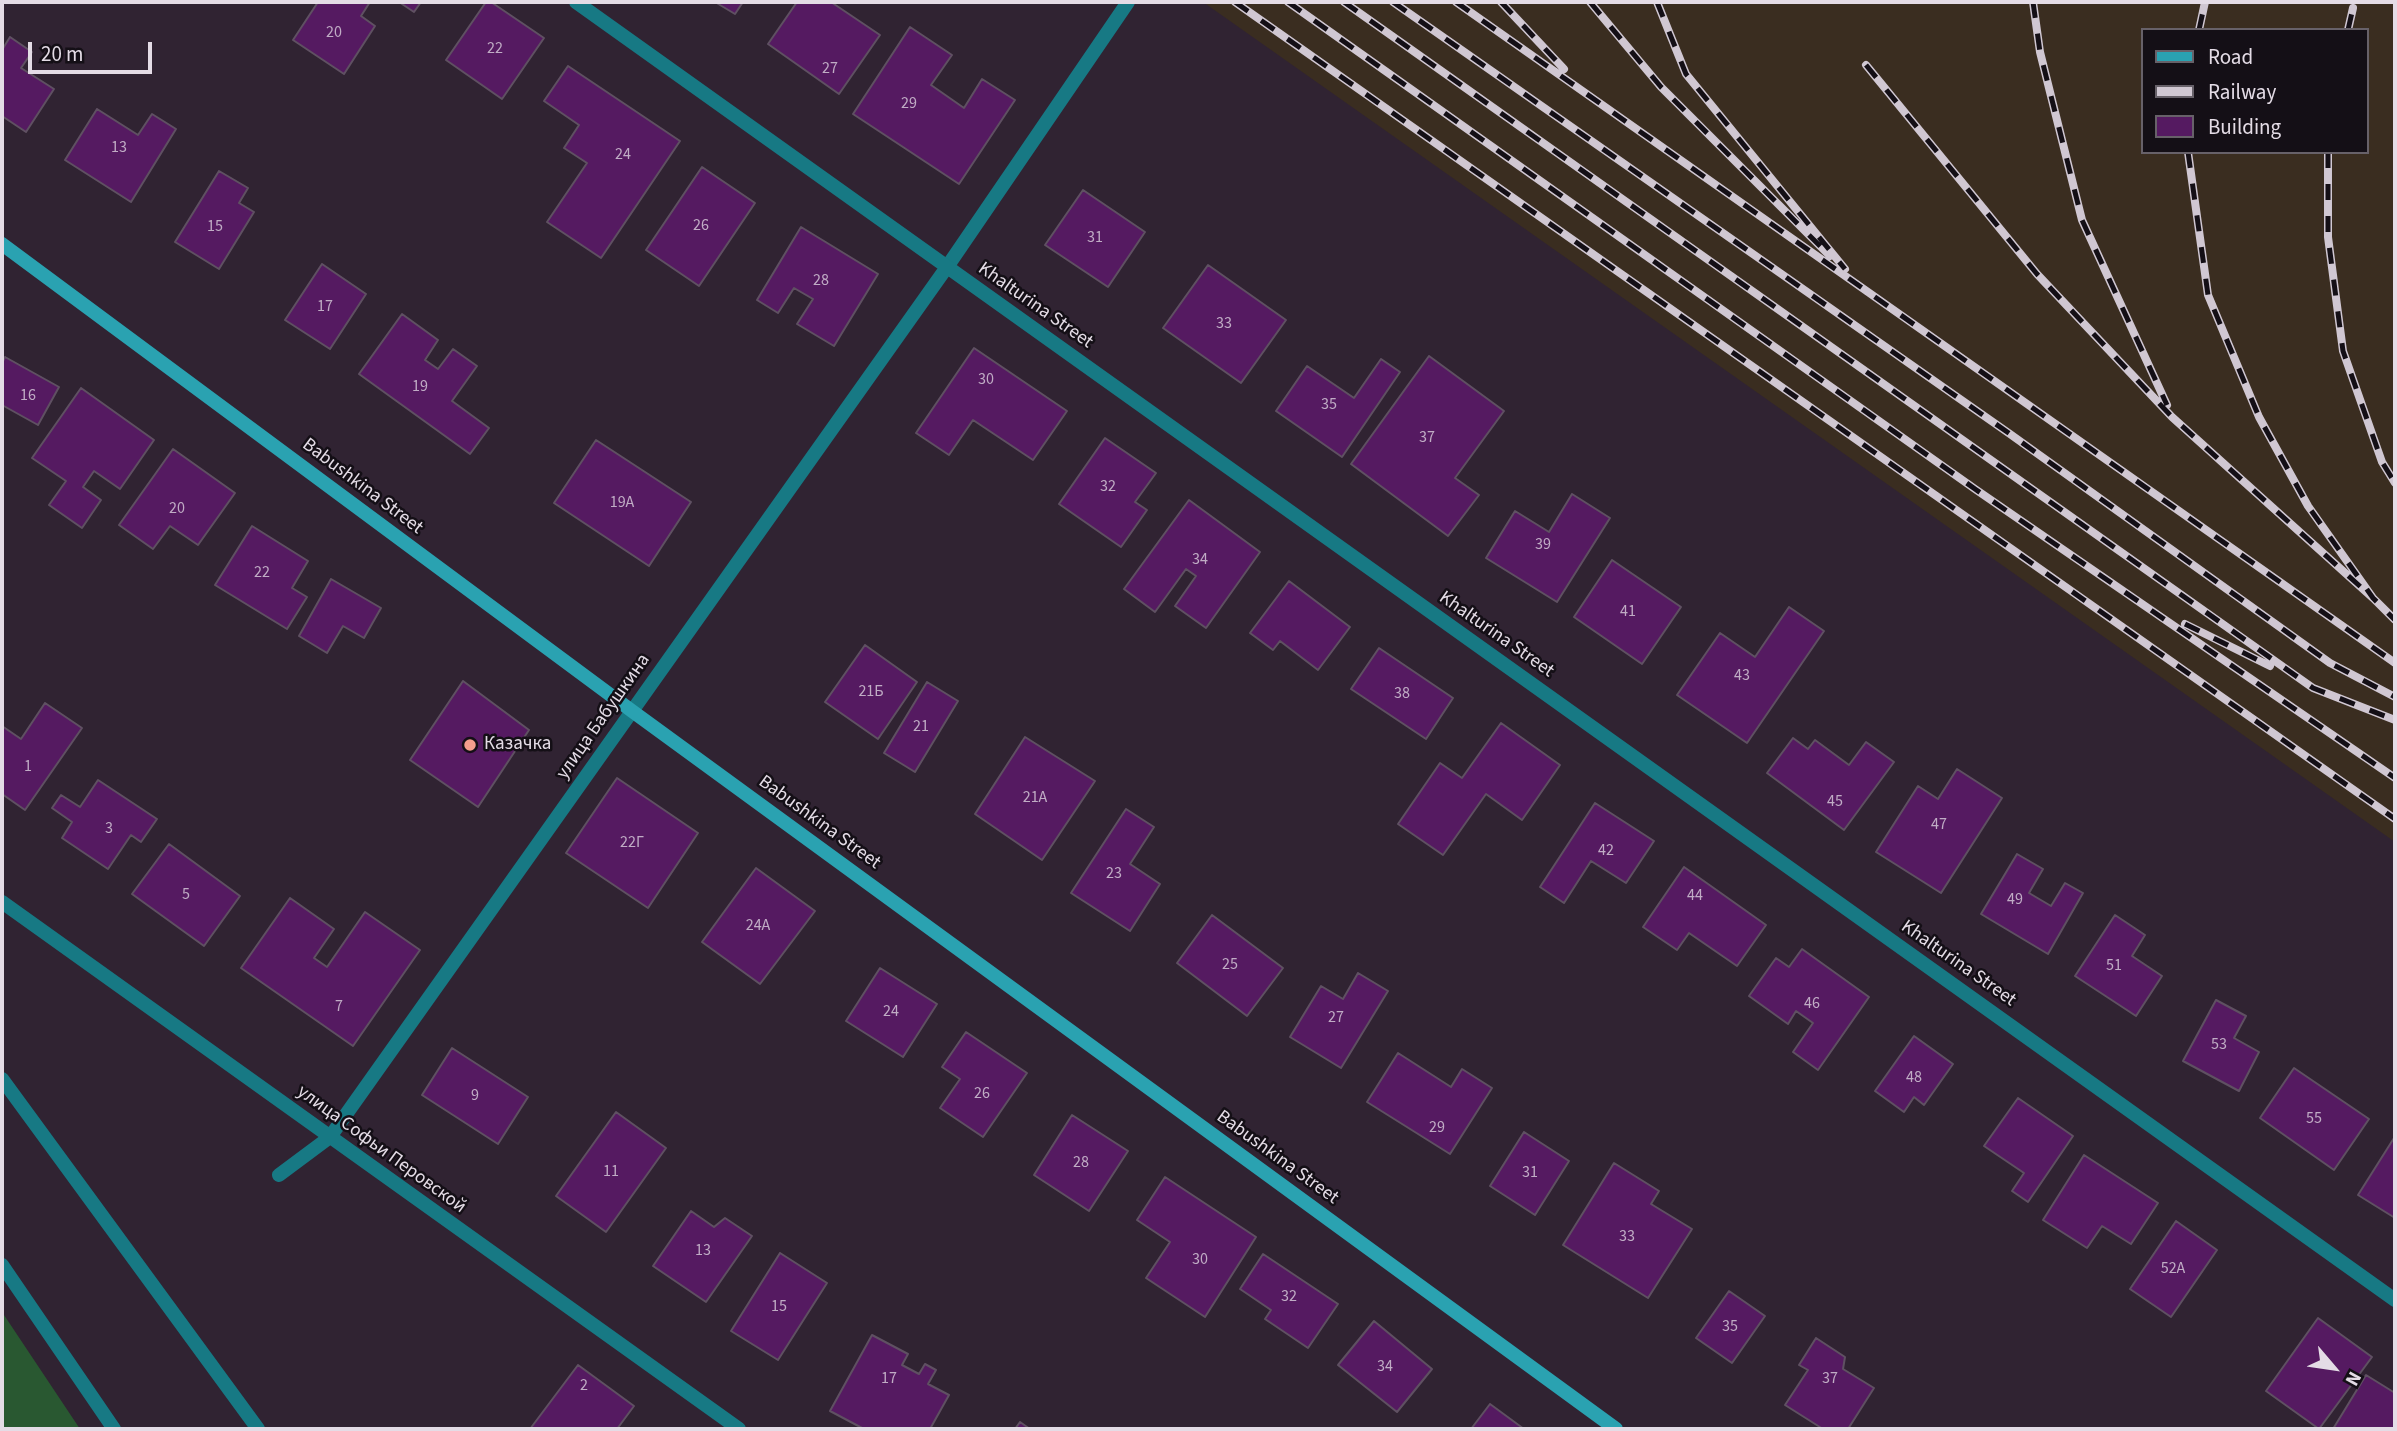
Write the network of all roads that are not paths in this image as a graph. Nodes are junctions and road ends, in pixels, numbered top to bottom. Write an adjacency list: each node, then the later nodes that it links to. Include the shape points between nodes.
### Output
1 (576, 2): 4 (street, Khalturina Street)
2 (1129, 2): 4 (street, улица Бабушкина)
3 (2, 244): 5 (street, Babushkina Street)
4 (947, 267): 5 (street, улица Бабушкина); 11 (street, Khalturina Street)
5 (632, 711): 8 (street, улица Бабушкина); 15 (street, Babushkina Street)
6 (2, 902): 8 (street, улица Софьи Перовской)
7 (2, 1079): 13 (street)
8 (330, 1137): 9 (street, улица Бабушкина); 14 (street, улица Софьи Перовской)
9 (279, 1175)
10 (2, 1265): 12 (street)
11 (2395, 1300)
12 (114, 1429)
13 (258, 1429)
14 (739, 1429)
15 (1616, 1429)

